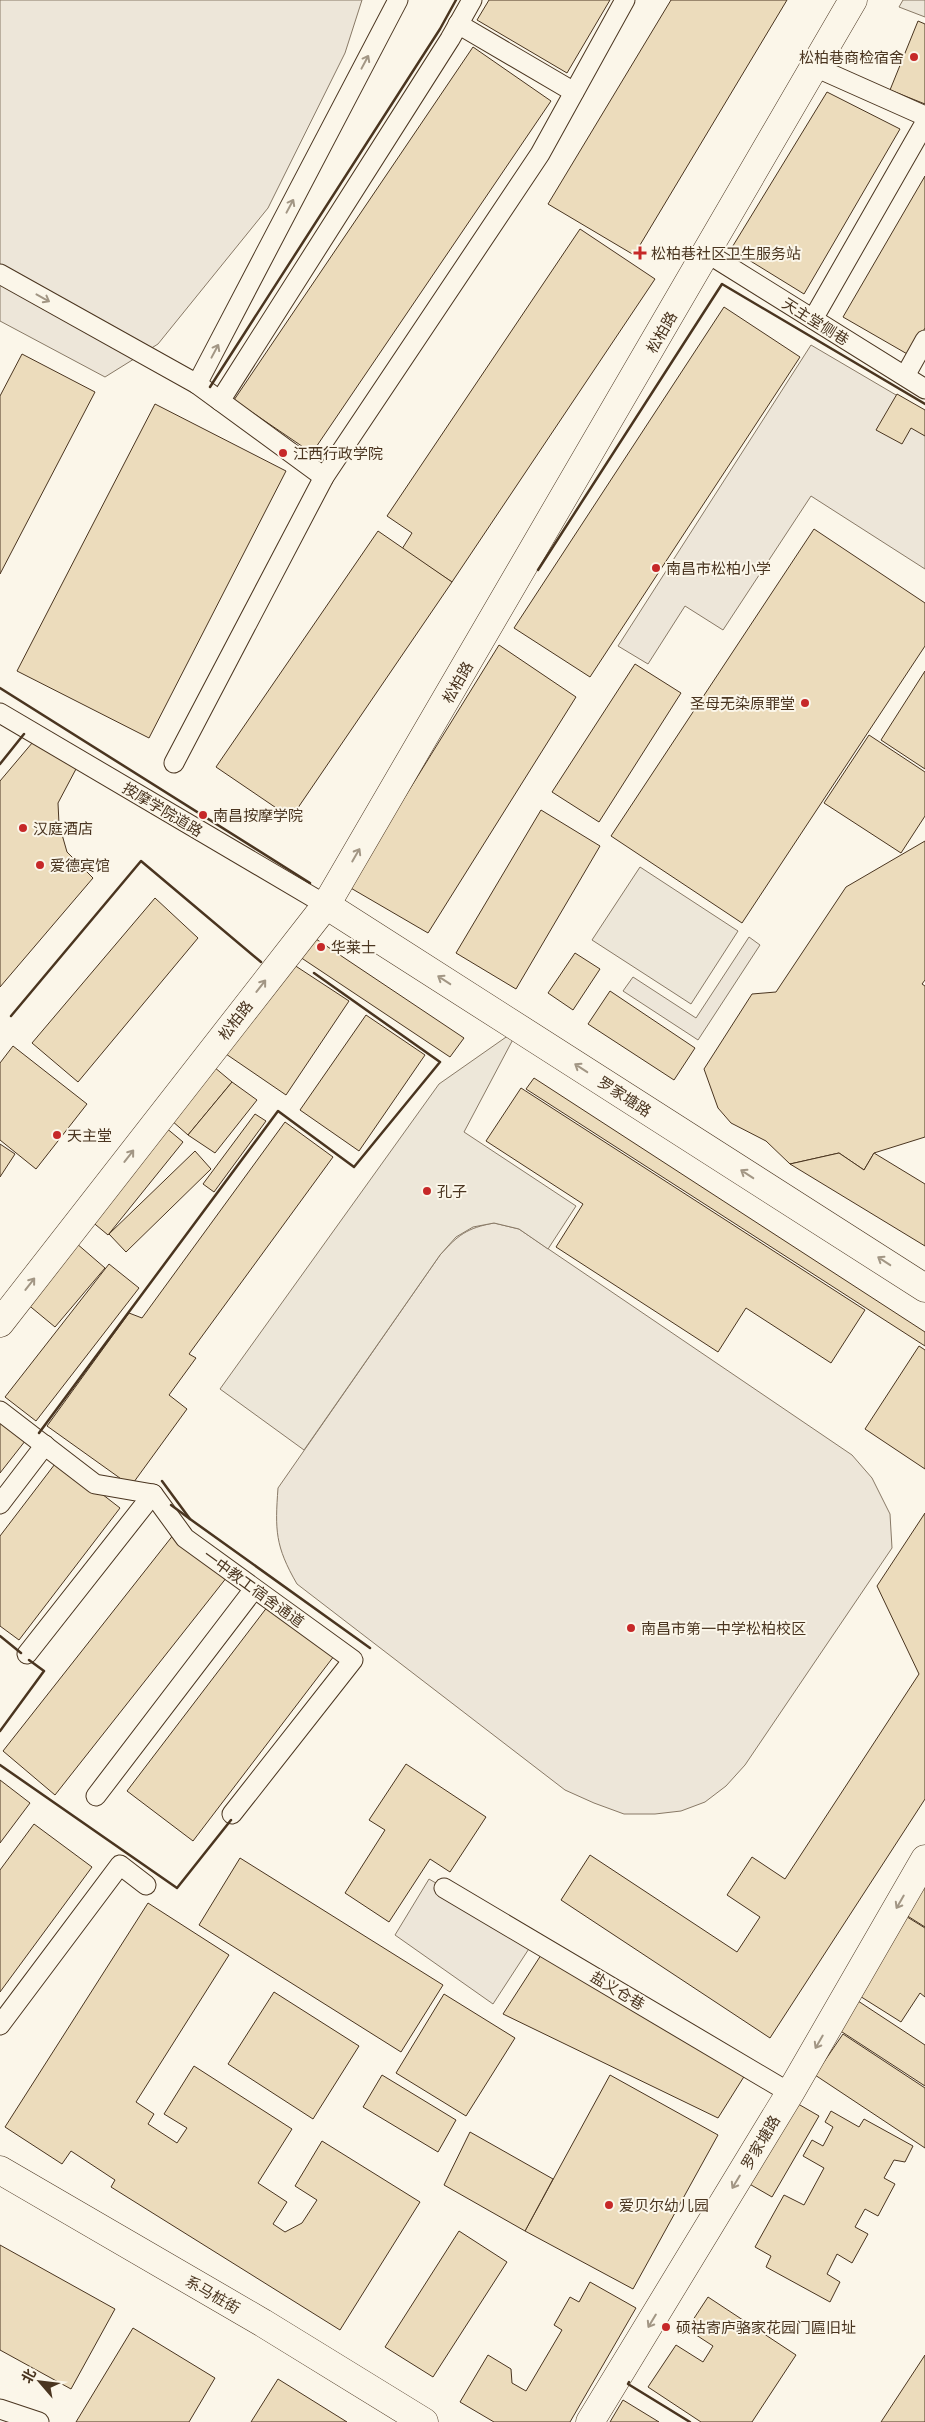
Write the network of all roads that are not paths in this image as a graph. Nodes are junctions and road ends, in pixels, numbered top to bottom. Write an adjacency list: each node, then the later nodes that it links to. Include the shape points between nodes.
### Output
1 (398, 0): 15 (lane, one-way to 1)
2 (472, 0): 5 (lane)
3 (625, 0): 7 (lane)
4 (853, 0): 6 (street, 松柏路)
5 (458, 24): 7 (lane); 17 (lane)
6 (814, 66): 8 (lane); 10 (street, 松柏路)
7 (574, 92): 18 (lane, via 540,154)
8 (925, 116)
9 (925, 123): 12 (lane)
10 (707, 253): 12 (lane, 天主堂侧巷); 21 (street, 松柏路, one-way to 10)
11 (0, 274): 15 (lane, one-way to 15)
12 (813, 319): 14 (lane, 天主堂侧巷)
13 (925, 340): 14 (lane)
14 (904, 376): 16 (lane, 天主堂侧巷)
15 (197, 384): 17 (lane)
16 (925, 389)
17 (220, 401): 18 (lane)
18 (324, 477): 20 (lane)
19 (0, 713): 21 (lane, 按摩学院道路)
20 (174, 763)
21 (326, 905): 22 (street, 罗家塘路, one-way to 21); 23 (street, 松柏路, one-way to 21)
22 (925, 1288)
23 (0, 1323)
24 (0, 1411): 25 (lane)
25 (45, 1445): 26 (lane, via 95,1484); 27 (lane)
26 (153, 1494): 28 (lane, 一中教工宿舍通道, via 185,1538); 29 (lane)
27 (0, 1504)
28 (254, 1588): 30 (lane); 31 (lane, 一中教工宿舍通道, via 353,1660)
29 (27, 1654)
30 (96, 1796)
31 (232, 1814)
32 (925, 1860): 36 (street, 罗家塘路, one-way to 36)
33 (146, 1885): 35 (lane, via 120,1865)
34 (444, 1888): 36 (lane, 盐义仓巷)
35 (0, 2025)
36 (790, 2093): 41 (street, 罗家塘路, one-way to 41)
37 (0, 2170): 40 (street, 系马桩街, via 263,2323)
38 (0, 2409): 39 (lane)
39 (39, 2422)
40 (424, 2422)
41 (590, 2422)

